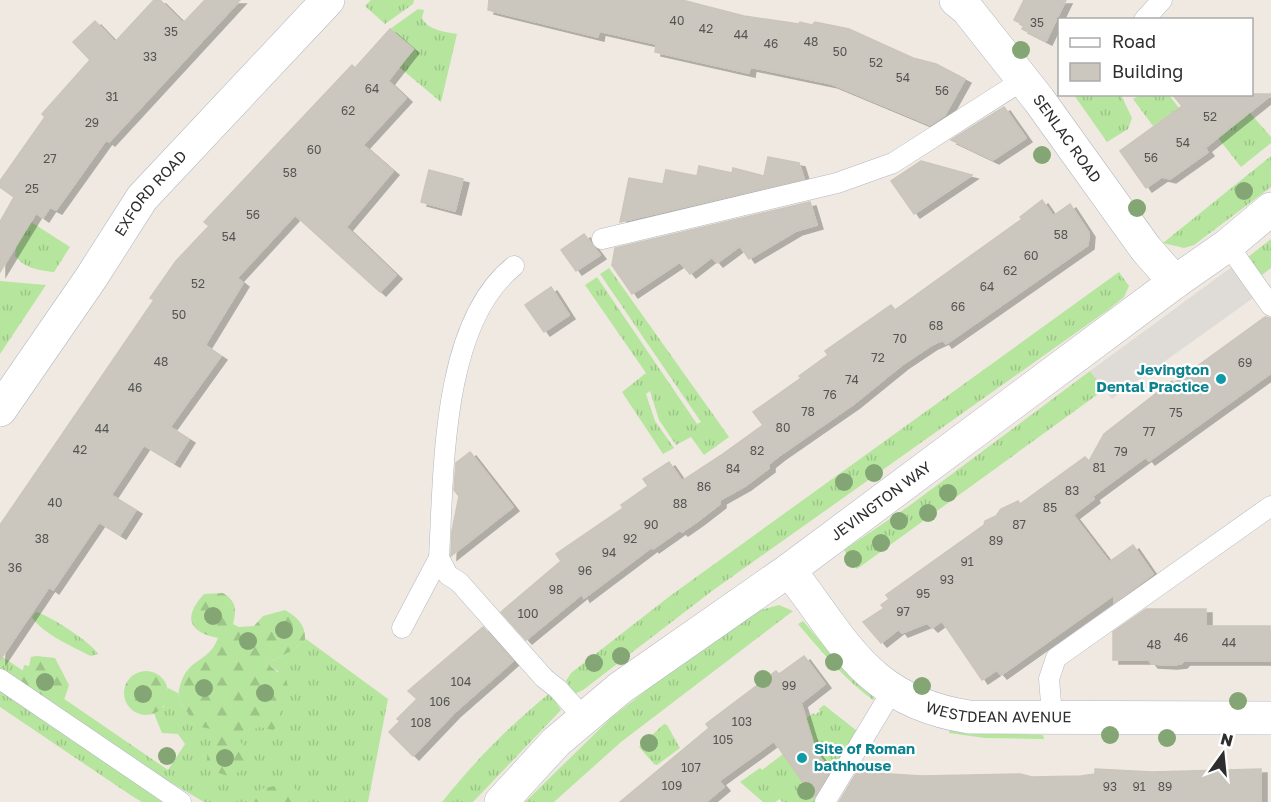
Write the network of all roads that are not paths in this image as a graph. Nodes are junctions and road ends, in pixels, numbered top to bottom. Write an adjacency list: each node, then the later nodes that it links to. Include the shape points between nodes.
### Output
1 (328, 0): 12 (street, EXFORD ROAD, via 142,198)
2 (956, 0): 5 (street, SENLAC ROAD)
3 (1162, 0): 4 (lane)
4 (1146, 18)
5 (1041, 91): 7 (lane, via 893,163 837,183); 10 (street, SENLAC ROAD, via 1146,249)
6 (1271, 209): 8 (street, JEVINGTON WAY)
7 (602, 239)
8 (1228, 245): 10 (street, JEVINGTON WAY); 11 (lane)
9 (514, 266): 14 (lane, via 497,280 481,308 460,357 449,399)
10 (1175, 282): 15 (street, JEVINGTON WAY)
11 (1271, 306)
12 (0, 410)
13 (1271, 506): 21 (lane, via 1056,658 1050,679)
14 (439, 558): 16 (lane); 17 (lane)
15 (789, 570): 20 (street, WESTDEAN AVENUE, via 845,649); 22 (street, JEVINGTON WAY, via 655,663)
16 (448, 575): 17 (lane, via 438,574); 22 (lane, via 459,582)
17 (427, 580): 18 (lane)
18 (402, 628)
19 (0, 679): 24 (lane)
20 (892, 691): 21 (street, WESTDEAN AVENUE, via 930,708 969,717); 26 (lane)
21 (1052, 716): 23 (street, WESTDEAN AVENUE)
22 (584, 718): 25 (street, JEVINGTON WAY, via 556,742)
23 (1271, 718)
24 (181, 802)
25 (501, 802)
26 (825, 802)

